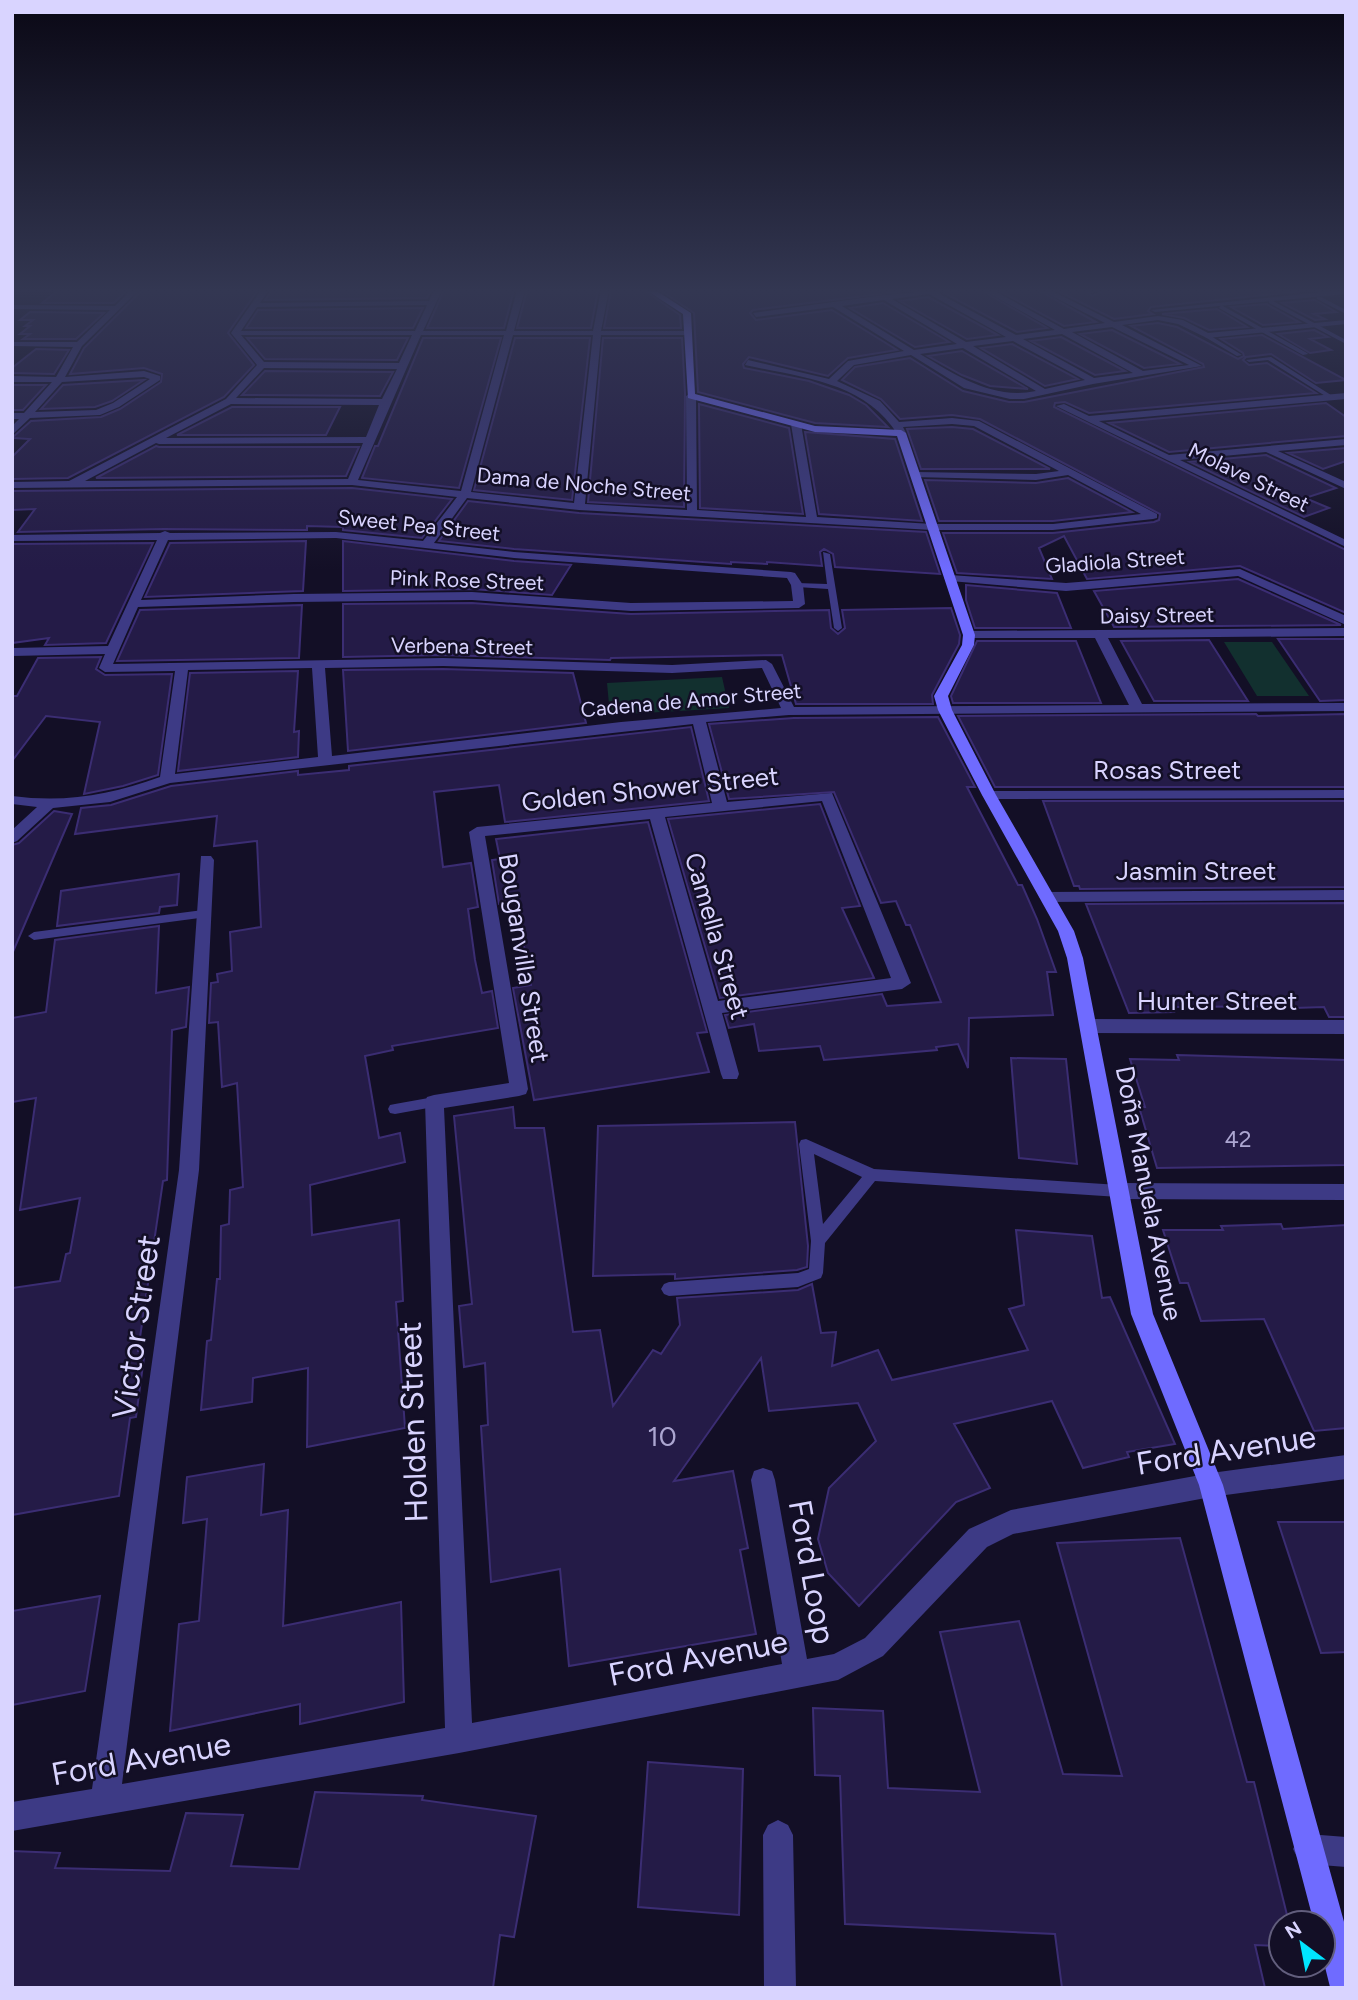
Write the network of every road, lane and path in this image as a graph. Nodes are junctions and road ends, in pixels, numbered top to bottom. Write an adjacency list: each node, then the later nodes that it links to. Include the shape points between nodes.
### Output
1 (56, 383): 21 (street)
2 (149, 383): 21 (street, via 97,413)
3 (245, 383): 17 (street)
4 (394, 383): 18 (street)
5 (494, 383): 37 (street)
6 (592, 383): 38 (street)
7 (690, 383): 14 (street)
8 (831, 383): 24 (street, via 866,394)
9 (965, 383): 13 (street, via 1019,397)
10 (1030, 383): 13 (street)
11 (1083, 383): 13 (street)
12 (1309, 383): 16 (lane)
13 (1044, 392)
14 (691, 396): 23 (street); 39 (street)
15 (1346, 396): 16 (street)
16 (1332, 398): 22 (street)
17 (229, 401): 18 (street); 27 (street)
18 (385, 401): 26 (street)
19 (1060, 407): 22 (street, Molave Street)
20 (12, 416): 21 (street)
21 (30, 416): 25 (street)
22 (1087, 419): 30 (street, Molave Street)
23 (796, 425): 24 (street, via 830,431); 40 (street)
24 (900, 429): 31 (street, via 952,421 976,423); 32 (street)
25 (12, 432)
26 (369, 440): 27 (street); 33 (street)
27 (156, 441): 35 (street)
28 (1346, 442): 29 (street)
29 (1267, 450): 30 (street); 36 (street)
30 (1166, 458): 44 (street, Molave Street)
31 (1069, 472): 32 (street, via 1037,477); 41 (street, Dama de Noche Street, via 1153,516 1053,527)
32 (917, 475): 41 (street)
33 (352, 482): 35 (street, Dama de Noche Street); 37 (street, Dama de Noche Street)
34 (12, 485): 35 (street, Dama de Noche Street)
35 (69, 485)
36 (1346, 486)
37 (465, 494): 38 (street, Dama de Noche Street); 45 (street)
38 (579, 507): 39 (street, Dama de Noche Street)
39 (692, 512): 40 (street, Dama de Noche Street)
40 (812, 522): 41 (street, Dama de Noche Street)
41 (932, 527): 47 (street)
42 (165, 534): 43 (street, Sweet Pea Street); 45 (street, Sweet Pea Street, via 336,535); 50 (street)
43 (12, 538)
44 (1346, 544)
45 (426, 545): 48 (street, Sweet Pea Street, via 791,575)
46 (826, 554): 49 (lane)
47 (950, 578): 51 (street, Gladiola Street, via 1066,587 1240,572); 54 (street)
48 (797, 585): 49 (lane); 50 (street, Pink Rose Street, via 799,604 631,607 472,596)
49 (831, 587): 52 (lane)
50 (134, 604): 56 (street)
51 (1346, 621)
52 (838, 628)
53 (1346, 632): 55 (street, Daisy Street)
54 (969, 635): 55 (street, Daisy Street); 62 (street, via 941,696)
55 (1100, 635): 61 (street)
56 (114, 650): 57 (street); 59 (street, Verbena Street, via 105,668)
57 (12, 652)
58 (318, 665): 59 (street, Verbena Street); 63 (street, Verbena Street, via 443,662 672,669 766,664); 65 (street)
59 (182, 667): 66 (street)
60 (1346, 707): 61 (street, Cadena de Amor Street)
61 (1136, 708): 62 (street, Cadena de Amor Street)
62 (945, 710): 63 (street, Cadena de Amor Street); 68 (street, Doña Manuela Avenue)
63 (789, 711): 64 (street, Cadena de Amor Street)
64 (698, 718): 65 (street, Cadena de Amor Street); 70 (street)
65 (325, 761): 66 (street, Cadena de Amor Street)
66 (167, 779): 71 (street, Cadena de Amor Street, via 119,797)
67 (1346, 794): 68 (street, Rosas Street)
68 (989, 795): 77 (street, Doña Manuela Avenue)
69 (12, 800): 71 (street, Cadena de Amor Street)
70 (720, 805): 72 (street, Golden Shower Street); 80 (street, Golden Shower Street, via 827,796 902,983)
71 (47, 806): 74 (street)
72 (656, 812): 73 (street, Golden Shower Street); 80 (street, Camella Street)
73 (477, 832): 84 (street, Bouganvilla Street, via 519,1089)
74 (12, 838)
75 (206, 860): 78 (street, Victor Street)
76 (1346, 895): 77 (street, Jasmin Street)
77 (1047, 897): 81 (street, Doña Manuela Avenue, via 1075,958)
78 (203, 914): 79 (lane); 96 (street, Victor Street, via 189,1170)
79 (34, 936)
80 (712, 1008): 83 (street, Camella Street)
81 (1089, 1026): 82 (street, Hunter Street); 87 (street, Doña Manuela Avenue)
82 (1346, 1027)
83 (730, 1074)
84 (434, 1102): 85 (lane); 95 (street, Holden Street)
85 (395, 1109)
86 (872, 1175): 87 (lane); 89 (lane); 89 (lane, via 806,1144)
87 (1119, 1191): 88 (street); 93 (street, Doña Manuela Avenue, via 1142,1314)
88 (1346, 1192)
89 (818, 1241): 90 (lane, via 816,1273 798,1280)
90 (670, 1289)
91 (1346, 1467): 93 (street, Ford Avenue)
92 (763, 1480): 94 (street, Ford Loop)
93 (1212, 1485): 94 (street, Ford Avenue, via 1011,1522 978,1538 874,1647 838,1667); 99 (street, Doña Manuela Avenue)
94 (797, 1676): 95 (street, Ford Avenue)
95 (459, 1739): 96 (street, Ford Avenue)
96 (105, 1801): 97 (street, Ford Avenue)
97 (12, 1817)
98 (778, 1835): 102 (street)
99 (1308, 1849): 100 (street); 101 (street, Doña Manuela Avenue)
100 (1346, 1853)
101 (1346, 1987)
102 (780, 1988)

